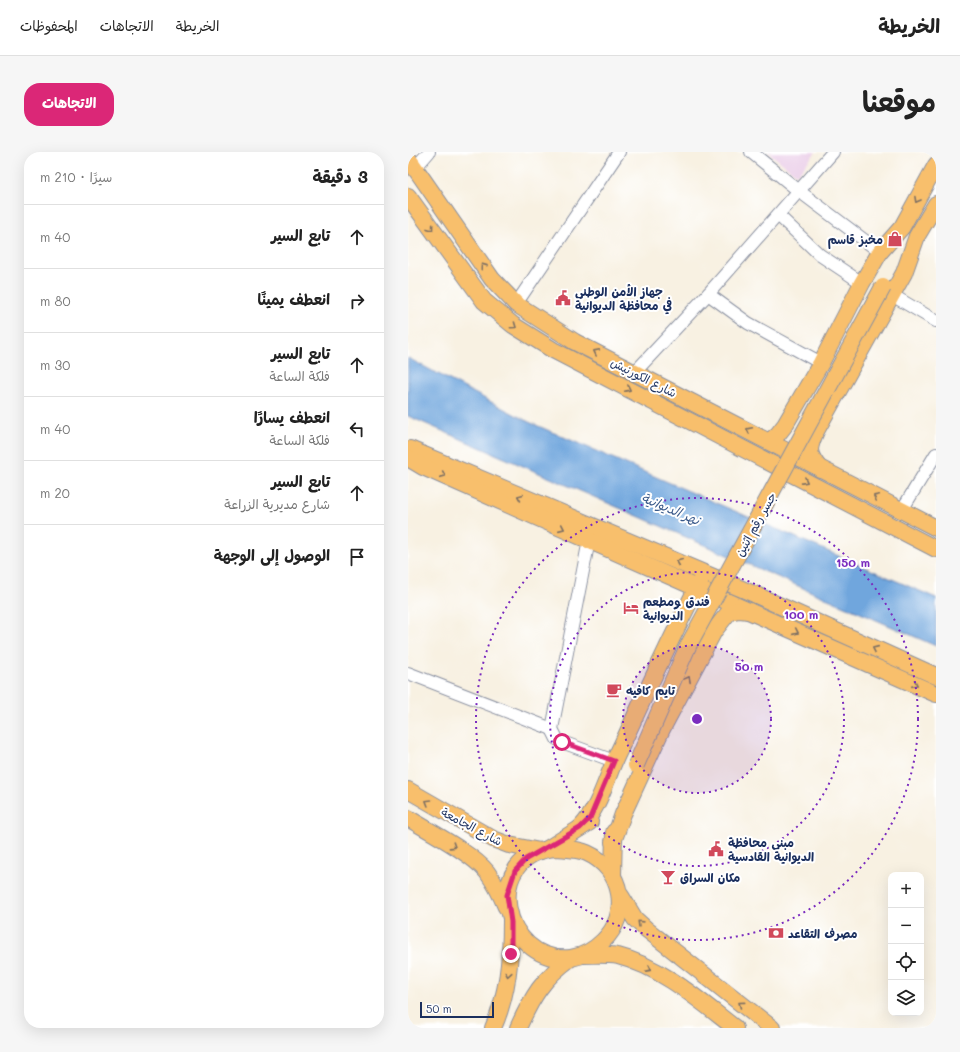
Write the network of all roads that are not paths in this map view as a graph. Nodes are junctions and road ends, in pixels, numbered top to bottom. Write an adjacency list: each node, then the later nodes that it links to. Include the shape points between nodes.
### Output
1 (429, 152): 5 (street)
2 (619, 152): 17 (street)
3 (751, 152): 7 (street)
4 (833, 152): 7 (street)
5 (412, 163): 14 (main road, شارع الكورنيش, one-way to 5)
6 (936, 166): 11 (main road, one-way to 11)
7 (799, 191): 10 (street); 12 (street)
8 (408, 196): 16 (main road, شارع الكورنيش, one-way to 16)
9 (936, 204): 13 (main road, via 917,236)
10 (778, 215): 13 (street, via 820,255); 15 (street)
11 (902, 227): 12 (main road); 13 (main road)
12 (880, 252): 13 (main road)
13 (877, 288): 18 (street); 21 (main road); 27 (main road, via 813,437 809,452); 40 (main road, جسر رقم إثنين, via 720,566)
14 (501, 290): 16 (main road); 17 (main road, شارع الكورنيش)
15 (708, 294): 21 (street, via 748,322); 22 (street)
16 (484, 301): 20 (main road, شارع الكورنيش, one-way to 20, via 513,326)
17 (516, 304): 19 (main road, شارع الكورنيش)
18 (936, 321)
19 (556, 331): 20 (main road); 22 (main road, شارع الكورنيش, one-way to 19)
20 (543, 345): 31 (main road, شارع الكورنيش, one-way to 31)
21 (821, 363): 23 (main road, via 782,430)
22 (635, 372): 23 (main road, شارع الكورنيش, one-way to 22)
23 (770, 441): 27 (main road, شارع الكورنيش)
24 (408, 448): 32 (main road, one-way to 24)
25 (936, 454): 28 (street)
26 (408, 458): 30 (main road, one-way to 30, via 423,467)
27 (821, 470): 28 (main road, شارع الكورنيش, one-way to 27)
28 (902, 510): 29 (main road, شارع الكورنيش)
29 (936, 528)
30 (589, 540): 33 (main road); 39 (street)
31 (936, 549)
32 (704, 573): 33 (main road); 34 (main road)
33 (697, 588): 35 (main road); 40 (main road)
34 (754, 594): 35 (main road); 37 (main road, one-way to 34)
35 (750, 611): 38 (main road, one-way to 38); 43 (main road, one-way to 35, via 662,729 714,631 729,612)
36 (408, 673): 39 (street)
37 (936, 676)
38 (936, 694)
39 (552, 729): 40 (street, via 557,739 562,742)
40 (625, 762): 43 (main road, via 620,800 614,820); 44 (main road, via 607,801 591,822)
41 (408, 790): 44 (main road, شارع الجامعة, one-way to 41, via 493,840)
42 (408, 818): 47 (main road, شارع الجامعة, one-way to 47, via 471,858 486,871 498,889)
43 (613, 842): 45 (main road)
44 (543, 850): 45 (main road, via 570,849 587,853); 47 (main road, via 526,859 515,871 507,895)
45 (613, 876): 46 (main road)
46 (621, 896): 48 (main road, via 619,918 615,927 597,947); 52 (main road, one-way to 46, via 646,929 635,919)
47 (510, 919): 48 (main road, via 520,934 542,952 556,957); 49 (main road, one-way to 49, via 511,954 501,1008)
48 (578, 956): 50 (main road, via 558,967 541,986); 51 (main road, one-way to 51, via 618,956 667,978)
49 (493, 1028)
50 (518, 1028)
51 (735, 1028)
52 (772, 1028)

